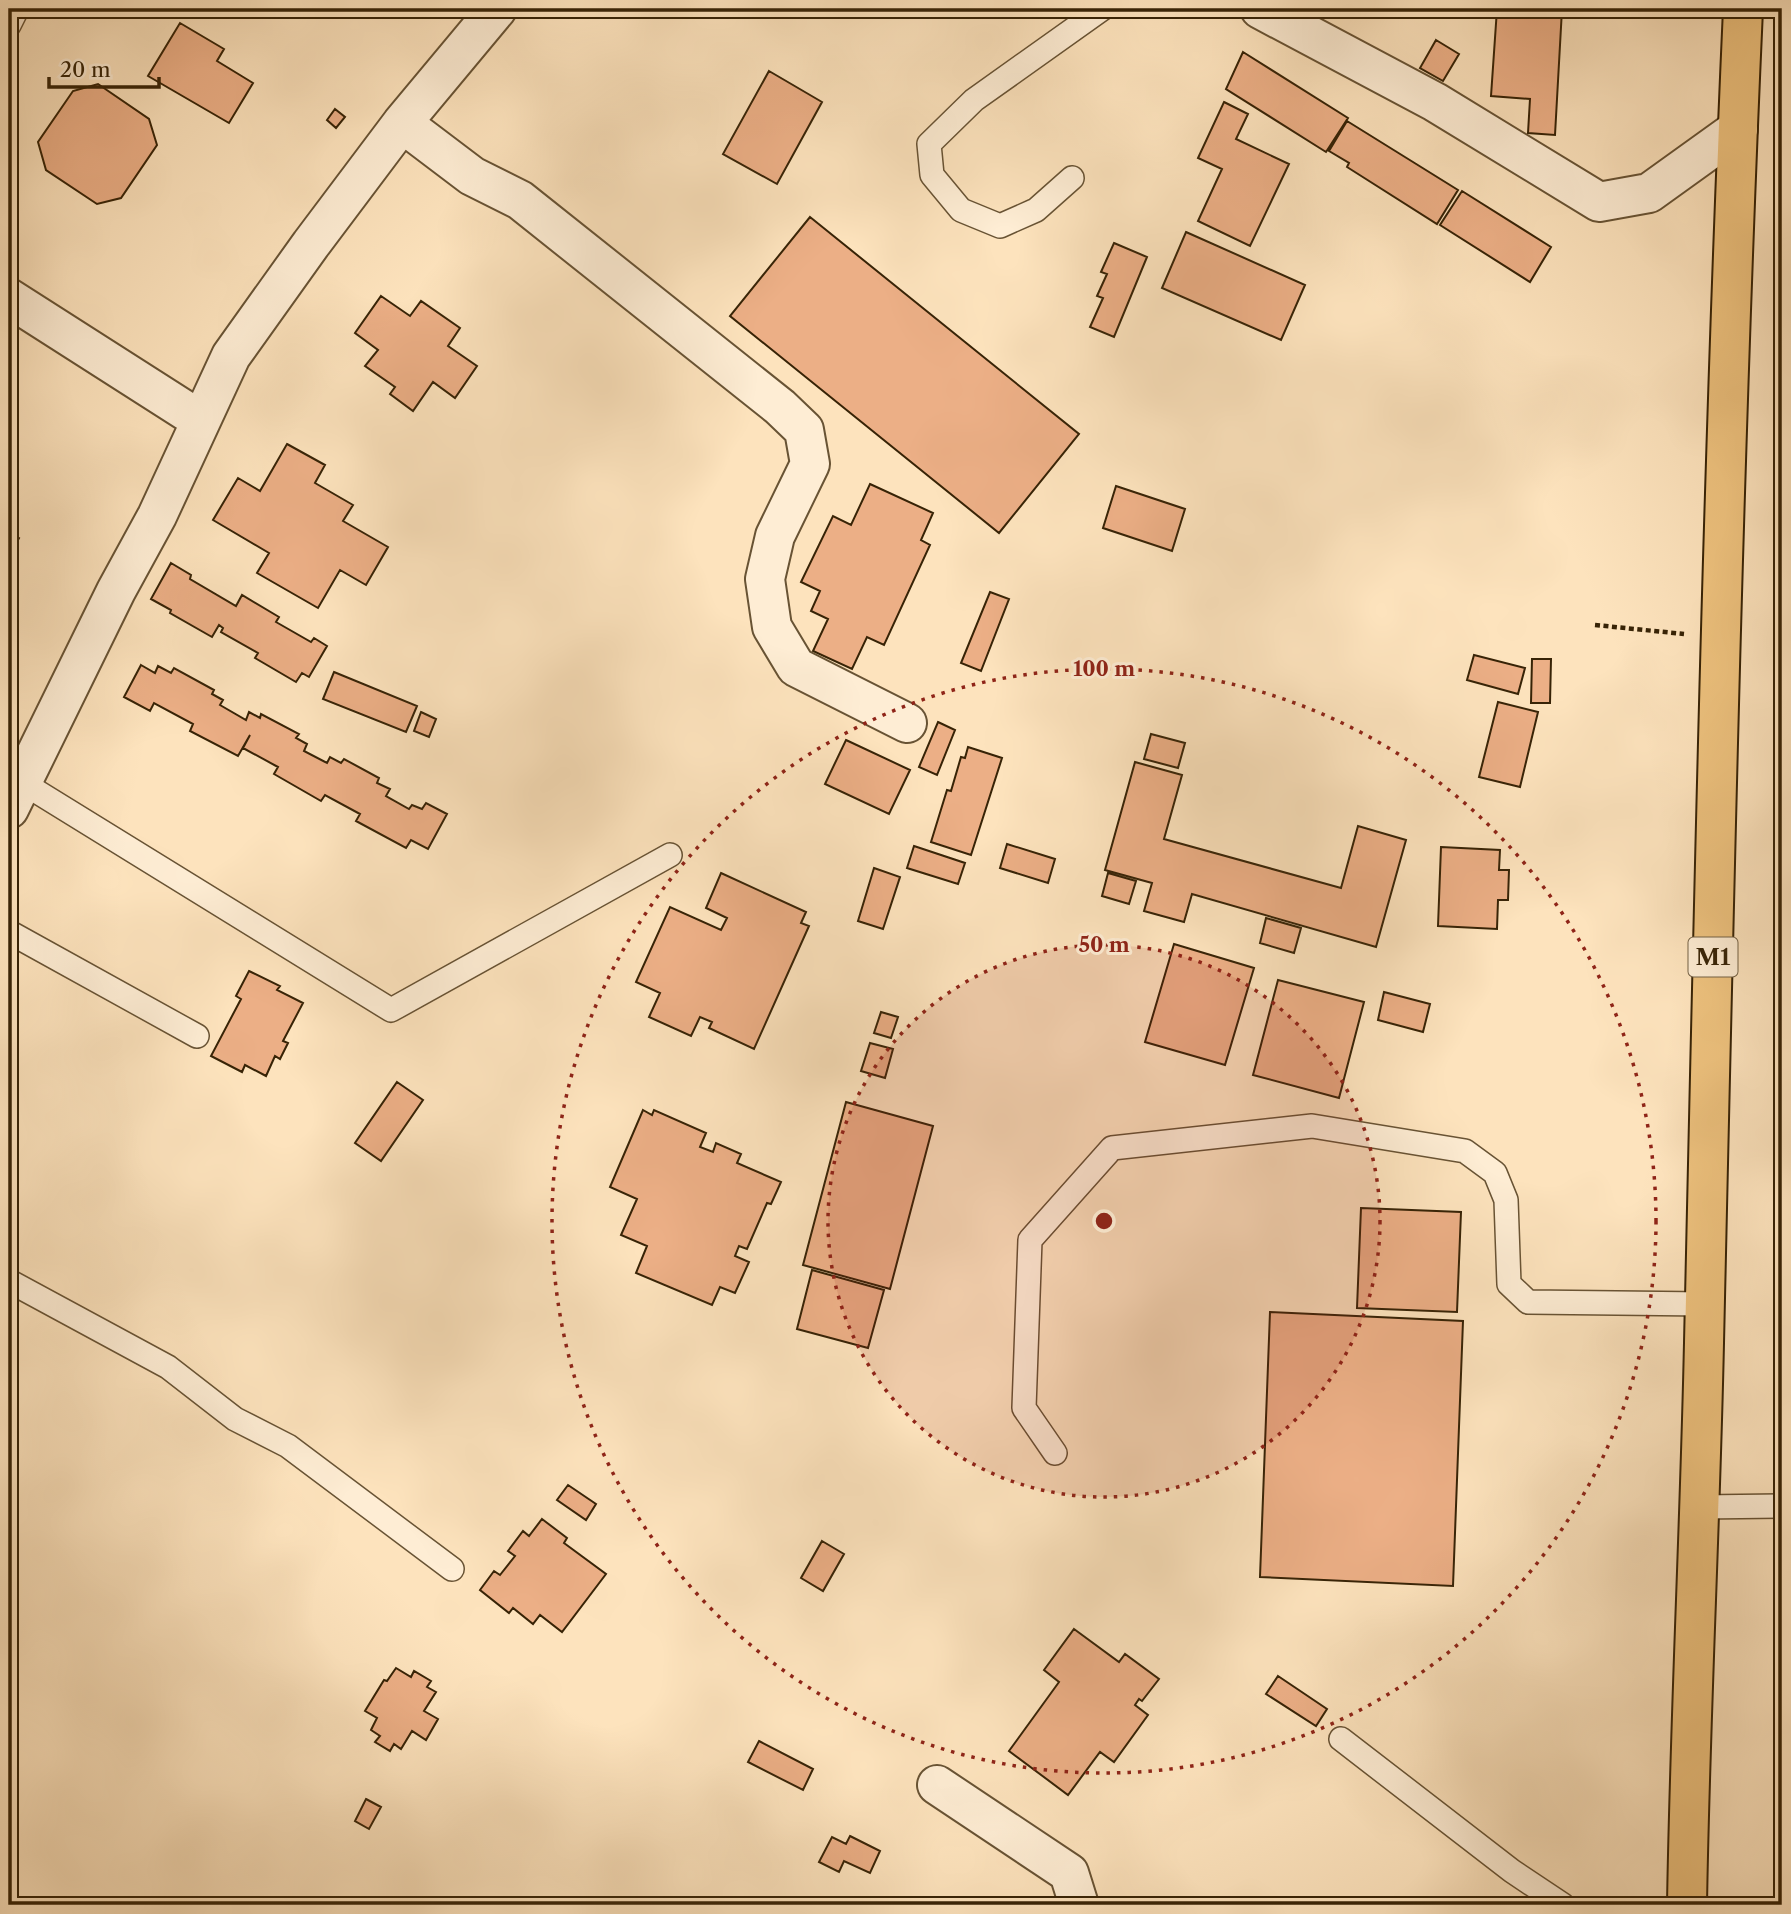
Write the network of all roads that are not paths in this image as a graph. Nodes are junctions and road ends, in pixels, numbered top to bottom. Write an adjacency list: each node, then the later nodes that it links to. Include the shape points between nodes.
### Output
1 (17, 9): 6 (lane)
2 (498, 9): 7 (street)
3 (1102, 9): 9 (lane, via 974,100 929,144 932,174 961,210 1000,226 1036,210)
4 (1261, 9): 8 (street, via 1435,102 1599,202 1649,193)
5 (1743, 9): 8 (highway, M1)
6 (9, 25)
7 (402, 123): 11 (street, via 231,356); 12 (street, via 472,177 520,200 804,430 810,464 775,536 765,579 772,628 796,667)
8 (1738, 129): 18 (highway, M1, via 1720,638)
9 (1072, 178)
10 (9, 298): 11 (street)
11 (200, 420): 13 (street, via 157,516)
12 (907, 723)
13 (16, 796): 14 (lane, via 391,1010)
14 (670, 855)
15 (9, 932): 16 (lane)
16 (197, 1036)
17 (9, 1281): 22 (lane, via 169,1367 234,1419 288,1446)
18 (1705, 1304): 19 (lane, via 1528,1302 1509,1284 1506,1200 1495,1173 1465,1151 1312,1126 1112,1148 1030,1240 1024,1408); 21 (highway, M1)
19 (1055, 1453)
20 (1782, 1506): 21 (lane)
21 (1700, 1507): 27 (highway, M1)
22 (452, 1569)
23 (1341, 1739): 26 (lane)
24 (937, 1785): 25 (street, via 1069,1873)
25 (1079, 1905)
26 (1563, 1905)
27 (1687, 1905)

